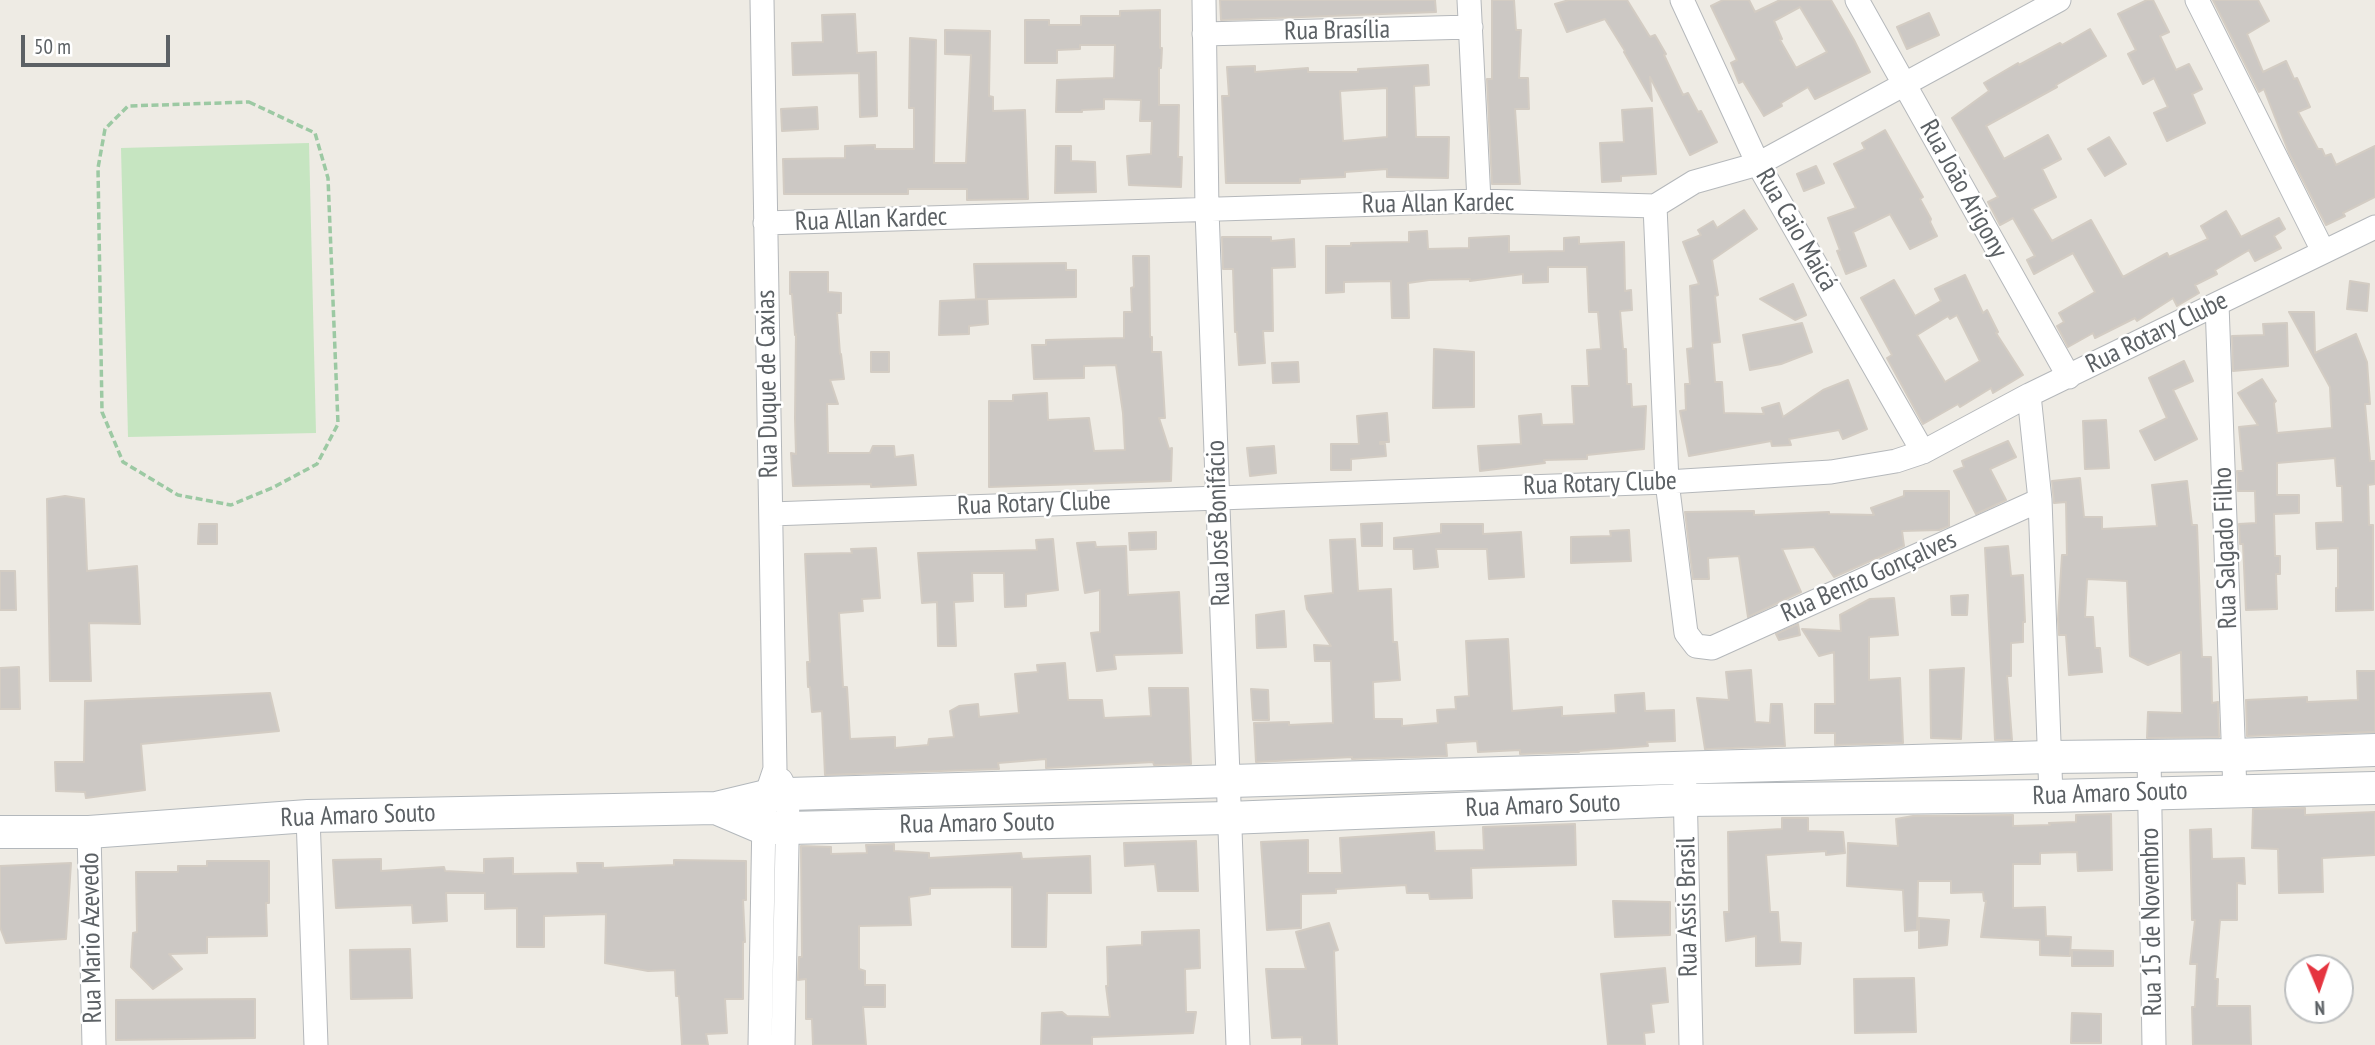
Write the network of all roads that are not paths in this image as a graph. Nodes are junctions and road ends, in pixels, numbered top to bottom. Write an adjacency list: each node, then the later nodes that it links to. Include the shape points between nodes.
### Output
1 (762, 0): 15 (street, Rua Duque de Caxias)
2 (1204, 0): 9 (street, Rua José Bonifácio)
3 (1469, 0): 8 (street)
4 (1682, 0): 11 (street, Rua Caio Maicá)
5 (1857, 0): 10 (street, Rua João Arigony)
6 (2059, 0): 10 (street)
7 (2197, 0): 17 (street)
8 (1471, 27): 9 (street, Rua Brasília); 12 (street)
9 (1204, 34): 14 (street, Rua José Bonifácio)
10 (1904, 84): 11 (street); 19 (street, Rua João Arigony)
11 (1758, 164): 13 (street, via 1694,182); 21 (street, Rua Caio Maicá)
12 (1479, 201): 13 (street, Rua Allan Kardec); 14 (street, Rua Allan Kardec)
13 (1655, 206): 22 (street)
14 (1207, 210): 15 (street, Rua Allan Kardec); 23 (street, Rua José Bonifácio)
15 (765, 223): 25 (street, Rua Duque de Caxias)
16 (2375, 227): 17 (street, Rua Rotary Clube)
17 (2323, 251): 18 (street, Rua Rotary Clube)
18 (2217, 304): 19 (street, Rua Rotary Clube); 27 (street, Rua Salgado Filho)
19 (2069, 377): 20 (street, Rua Rotary Clube)
20 (2029, 395): 21 (street, Rua Rotary Clube); 24 (street)
21 (1923, 452): 22 (street, Rua Rotary Clube, via 1831,472)
22 (1667, 482): 23 (street, Rua Rotary Clube); 24 (street, Rua Bento Gonçalves, via 1686,633 1696,646 1712,648)
23 (1219, 496): 25 (street, Rua Rotary Clube); 30 (street, Rua José Bonifácio)
24 (2040, 500): 28 (street)
25 (771, 514): 32 (street, Rua Duque de Caxias)
26 (2375, 750): 27 (street, Rua Amaro Souto)
27 (2234, 755): 29 (street, Rua Amaro Souto); 35 (street, Rua Salgado Filho)
28 (2049, 757): 29 (street, Rua Amaro Souto); 31 (street, Rua Amaro Souto); 36 (street)
29 (2149, 757): 34 (street, Rua 15 de Novembro)
30 (1228, 781): 31 (street, Rua Amaro Souto); 32 (street, Rua Amaro Souto); 39 (street, Rua José Bonifácio)
31 (1685, 785): 36 (street, Rua Amaro Souto); 39 (street, Rua Amaro Souto); 49 (street, Rua Assis Brasil)
32 (776, 786): 37 (street, Rua Amaro Souto); 40 (street, Rua Duque de Caxias)
33 (2375, 788): 35 (street, Rua Amaro Souto)
34 (2151, 792): 35 (street, Rua Amaro Souto); 36 (street, Rua Amaro Souto); 50 (street, Rua 15 de Novembro)
35 (2235, 792)
36 (2051, 796)
37 (716, 808): 38 (street, Rua Amaro Souto); 40 (street, Rua Amaro Souto)
38 (308, 816): 42 (street, Rua Amaro Souto); 45 (street)
39 (1228, 818): 40 (street, Rua Amaro Souto); 48 (street, Rua José Bonifácio)
40 (775, 828): 43 (street, Rua Duque de Caxias)
41 (0, 832): 42 (street, Rua Amaro Souto)
42 (89, 832): 44 (street, Rua Mario Azevedo)
43 (772, 969): 46 (street, Rua Duque de Caxias); 47 (street, Rua Duque de Caxias)
44 (94, 1045)
45 (316, 1045)
46 (760, 1045)
47 (783, 1045)
48 (1238, 1045)
49 (1692, 1045)
50 (2154, 1045)

